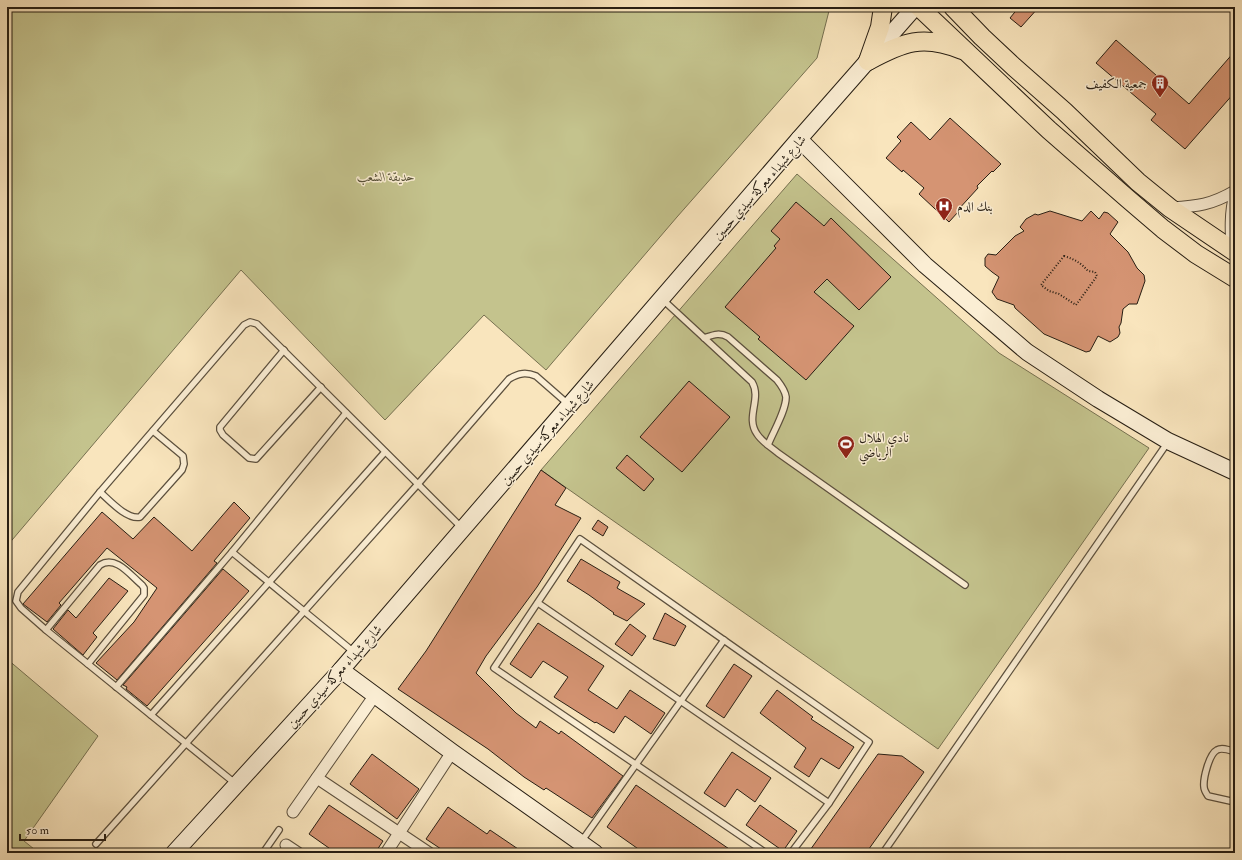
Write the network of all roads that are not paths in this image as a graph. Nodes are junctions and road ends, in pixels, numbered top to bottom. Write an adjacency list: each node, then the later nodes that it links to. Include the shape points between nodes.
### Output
1 (883, 7): 8 (main road, via 880,27)
2 (915, 7): 8 (main road, شارع شهداء معركة سيدي حسين)
3 (919, 7): 7 (main road)
4 (953, 7): 6 (main road)
5 (971, 7): 6 (main road)
6 (982, 37): 12 (main road, via 1138,182)
7 (968, 52): 8 (main road, via 947,44 911,42); 14 (main road, via 1049,130 1157,224 1196,254)
8 (868, 61): 9 (main road, شارع شهداء معركة سيدي حسين)
9 (799, 139): 15 (main road, شارع شهداء معركة سيدي حسين); 22 (main road, via 925,265 1028,352 1098,399)
10 (1235, 191): 12 (street, via 1212,203)
11 (1235, 194): 13 (street, via 1231,218)
12 (1170, 208): 13 (main road)
13 (1234, 252)
14 (1235, 278)
15 (662, 299): 16 (lane); 19 (main road, شارع شهداء معركة سيدي حسين)
16 (704, 338): 23 (lane, via 747,376 755,387 752,422 756,434); 23 (lane, via 717,334 728,337 783,388 786,396 785,405)
17 (284, 350): 18 (lane); 18 (lane, via 220,427 223,435 249,458 256,459); 21 (lane, via 257,324 250,322 244,325)
18 (321, 387): 20 (lane)
19 (570, 406): 26 (lane, via 536,376 523,374 509,379); 28 (main road, شارع شهداء معركة سيدي حسين)
20 (346, 413): 24 (lane); 29 (lane)
21 (152, 431): 27 (lane); 27 (lane, via 183,456 182,470 140,517 129,516)
22 (1168, 441): 25 (main road); 65 (lane)
23 (768, 445): 31 (lane)
24 (385, 452): 26 (lane); 30 (lane)
25 (1235, 472)
26 (418, 484): 28 (lane); 33 (lane)
27 (100, 492): 34 (lane, via 16,595 18,605)
28 (463, 528): 36 (main road, شارع شهداء معركة سيدي حسين)
29 (232, 552): 30 (lane); 39 (lane)
30 (269, 582): 33 (lane); 42 (lane)
31 (964, 585)
32 (538, 602): 35 (lane, via 580,540); 41 (lane); 46 (lane, via 494,668)
33 (304, 611): 36 (lane); 43 (lane)
34 (46, 630): 37 (lane); 37 (lane, via 100,565 108,561 117,563 142,585 144,595)
35 (724, 640): 41 (lane); 50 (lane, via 870,742)
36 (355, 653): 38 (main road, شارع شهداء معركة سيدي حسين)
37 (88, 664): 39 (lane)
38 (341, 670): 40 (main road); 48 (main road, شارع شهداء معركة سيدي حسين)
39 (116, 687): 42 (lane)
40 (375, 694): 44 (main road); 47 (street)
41 (681, 700): 46 (lane); 50 (lane)
42 (151, 716): 43 (lane)
43 (186, 744): 48 (lane); 55 (lane)
44 (452, 752): 53 (street); 54 (main road)
45 (1235, 752): 49 (lane, via 1223,749 1212,754 1204,778 1204,789 1208,796)
46 (635, 764): 54 (lane); 63 (lane)
47 (317, 778): 51 (street); 53 (street)
48 (236, 784): 57 (main road, شارع شهداء معركة سيدي حسين)
49 (1235, 802)
50 (829, 803): 64 (lane)
51 (293, 812)
52 (279, 830): 58 (lane)
53 (399, 833): 60 (street); 61 (street)
54 (580, 843): 62 (main road)
55 (96, 844)
56 (286, 845): 59 (street)
57 (174, 853)
58 (263, 853)
59 (298, 853)
60 (386, 853)
61 (429, 853)
62 (595, 853)
63 (766, 853)
64 (791, 853)
65 (883, 853)

